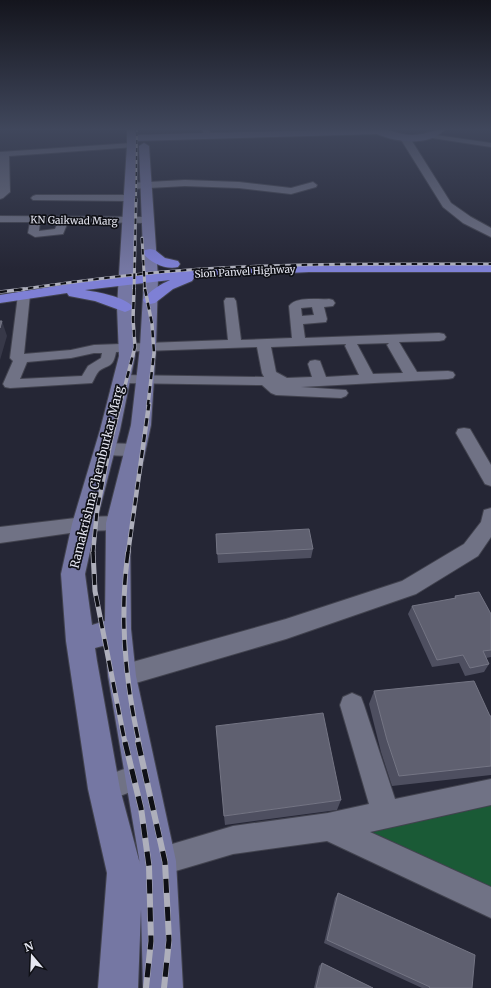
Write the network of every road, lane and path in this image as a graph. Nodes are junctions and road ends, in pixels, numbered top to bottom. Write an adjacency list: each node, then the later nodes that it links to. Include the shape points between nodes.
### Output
1 (130, 176): 7 (main road, Ramakrishna Chemburkar Marg)
2 (146, 176): 5 (main road, Ramakrishna Chemburkar Marg)
3 (429, 176): 16 (street, via 447,205)
4 (2, 177): 8 (street, via 5,192)
5 (146, 185): 6 (street, via 239,185 291,191); 7 (street); 13 (main road, Ramakrishna Chemburkar Marg)
6 (313, 185)
7 (130, 186): 10 (main road, Ramakrishna Chemburkar Marg)
8 (0, 196)
9 (36, 198): 10 (street, via 63,195)
10 (130, 198): 12 (main road, Ramakrishna Chemburkar Marg)
11 (0, 219): 14 (street, KN Gaikwad Marg)
12 (128, 220): 13 (street, KN Gaikwad Marg); 15 (street, KN Gaikwad Marg); 21 (main road, Ramakrishna Chemburkar Marg)
13 (148, 220): 20 (main road, Ramakrishna Chemburkar Marg)
14 (36, 222): 15 (street, KN Gaikwad Marg); 15 (street, via 33,233 35,234 59,232)
15 (63, 222)
16 (491, 233)
17 (491, 256): 20 (highway, Sion Panvel Highway, via 295,257 173,264 160,261)
18 (491, 268): 19 (highway, Sion Panvel Highway, via 299,269)
19 (201, 273): 20 (highway, Sion Panvel Highway); 20 (highway, via 168,286)
20 (151, 275): 21 (highway, Sion Panvel Highway); 33 (main road, Ramakrishna Chemburkar Marg)
21 (126, 285): 22 (highway, Sion Panvel Highway); 23 (highway, Sion Panvel Highway); 23 (highway, via 110,300 86,294); 33 (main road, Ramakrishna Chemburkar Marg)
22 (23, 288): 23 (highway, Sion Panvel Highway); 24 (highway, Sion Panvel Highway); 34 (street)
23 (48, 291)
24 (0, 299)
25 (230, 301): 30 (street)
26 (323, 303): 28 (street, via 321,319 297,320)
27 (439, 337): 28 (street)
28 (299, 342): 29 (street)
29 (263, 343): 30 (street); 40 (street, via 269,373 274,378 285,382)
30 (235, 344): 33 (street)
31 (394, 345): 37 (street)
32 (352, 346): 38 (street)
33 (129, 348): 33 (street, via 94,349 72,354 23,358 10,384 87,380 93,369); 39 (main road, Ramakrishna Chemburkar Marg)
34 (17, 358)
35 (315, 364): 40 (street)
36 (448, 375): 37 (street)
37 (412, 376): 38 (street)
38 (368, 378): 40 (street)
39 (132, 379): 41 (street, via 266,380 276,390); 43 (main road, Ramakrishna Chemburkar Marg); 44 (main road, Ramakrishna Chemburkar Marg, via 141,425)
40 (320, 381)
41 (341, 393)
42 (464, 434): 45 (street)
43 (104, 449): 44 (street); 48 (main road, Ramakrishna Chemburkar Marg)
44 (135, 450): 47 (main road, Ramakrishna Chemburkar Marg)
45 (491, 480)
46 (491, 515): 52 (street, via 490,524 471,550 409,588 286,629)
47 (118, 523): 48 (street); 50 (main road, Ramakrishna Chemburkar Marg)
48 (84, 524): 49 (street); 51 (main road, Ramakrishna Chemburkar Marg, via 73,574)
49 (0, 535)
50 (118, 629): 51 (main road); 52 (main road, Ramakrishna Chemburkar Marg)
51 (80, 641): 55 (main road, Ramakrishna Chemburkar Marg)
52 (122, 676): 54 (main road, Ramakrishna Chemburkar Marg)
53 (352, 706): 57 (street)
54 (140, 776): 55 (street); 59 (main road, Ramakrishna Chemburkar Marg)
55 (104, 789): 60 (main road, Ramakrishna Chemburkar Marg)
56 (491, 792): 57 (street)
57 (386, 814): 58 (street)
58 (328, 826): 59 (street, via 233,840); 61 (street)
59 (158, 861): 60 (street); 63 (main road, Ramakrishna Chemburkar Marg)
60 (125, 873): 62 (main road, Ramakrishna Chemburkar Marg)
61 (491, 903)
62 (113, 982)
63 (163, 988)

